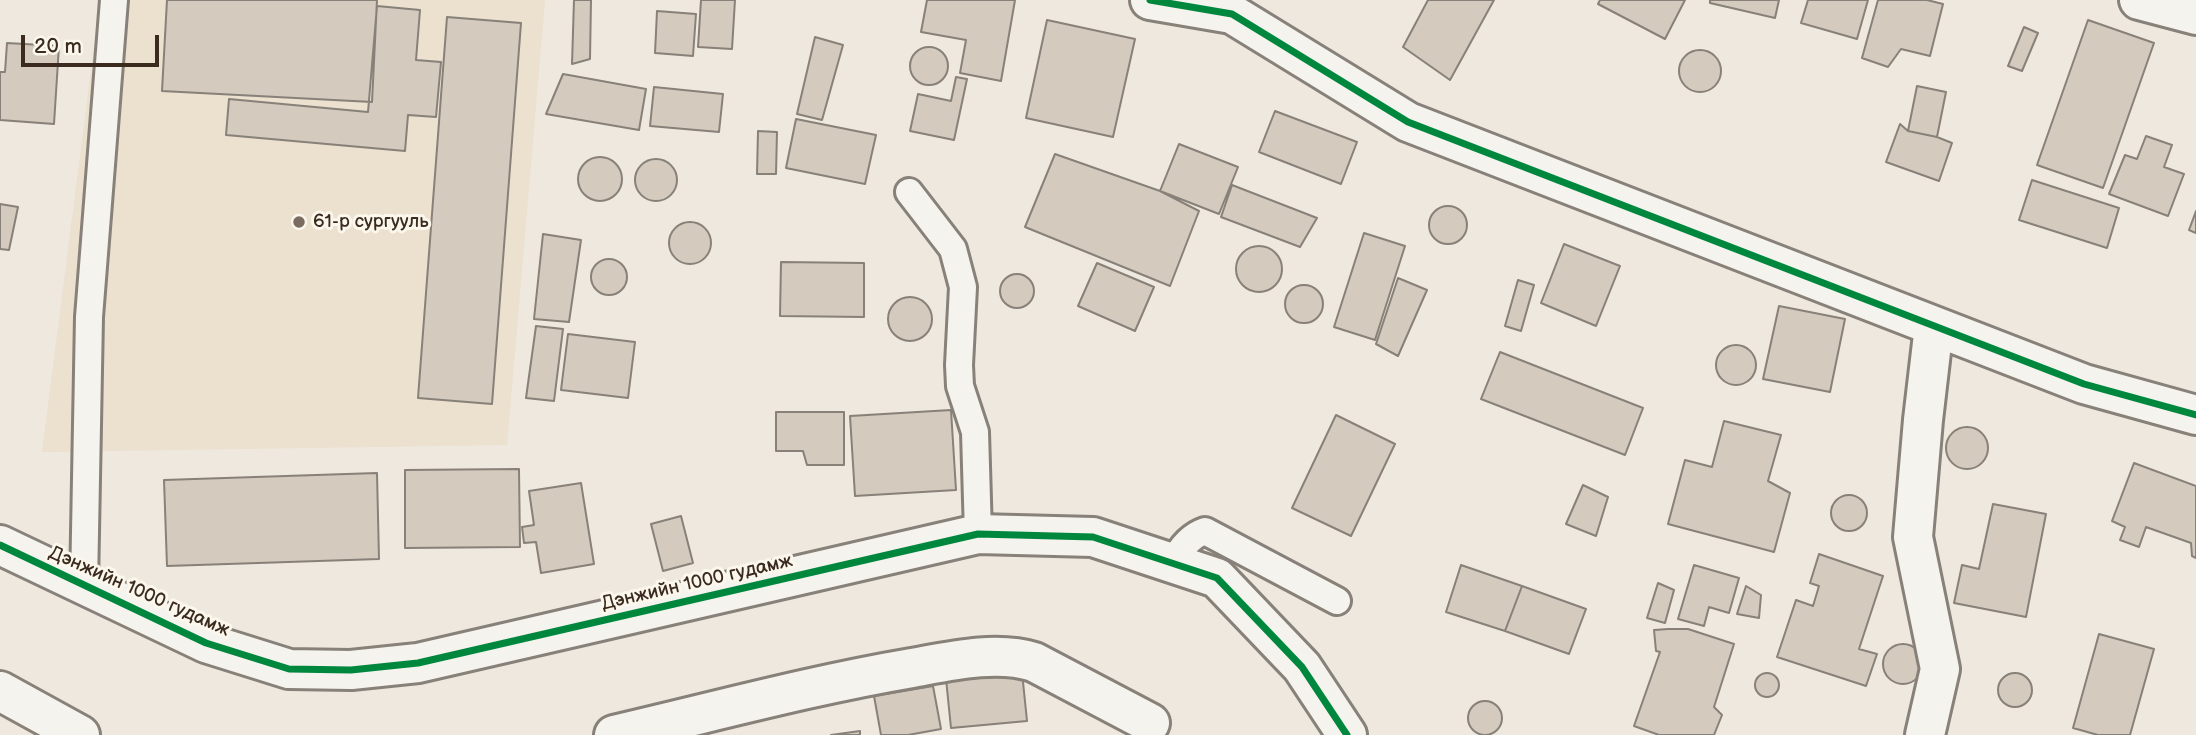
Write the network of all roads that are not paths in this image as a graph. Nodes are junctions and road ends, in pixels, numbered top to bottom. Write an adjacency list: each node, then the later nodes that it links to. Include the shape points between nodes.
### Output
1 (114, 0): 12 (lane, via 89,317)
2 (1150, 0): 4 (street)
3 (2138, 0): 5 (street)
4 (1225, 7): 7 (street, via 1408,122)
5 (2196, 15)
6 (909, 192): 9 (lane, via 953,249 963,287 960,386 975,432)
7 (1934, 326): 8 (street, via 2084,384); 19 (street, via 1913,537 1940,668)
8 (2196, 415)
9 (978, 534): 11 (street, Дэнжийн 1000 гудамж, via 1093,537); 12 (street, Дэнжийн 1000 гудамж, via 418,663 351,670 289,669 206,643)
10 (0, 545): 12 (street, Дэнжийн 1000 гудамж)
11 (1173, 564): 13 (lane, via 1180,550 1205,531); 18 (street, Дэнжийн 1000 гудамж, via 1217,578 1301,667)
12 (84, 586)
13 (1336, 601)
14 (0, 691): 16 (street)
15 (1150, 723): 17 (street, via 1034,662 969,658 859,677)
16 (80, 735)
17 (614, 735)
18 (1347, 735)
19 (1925, 735)

